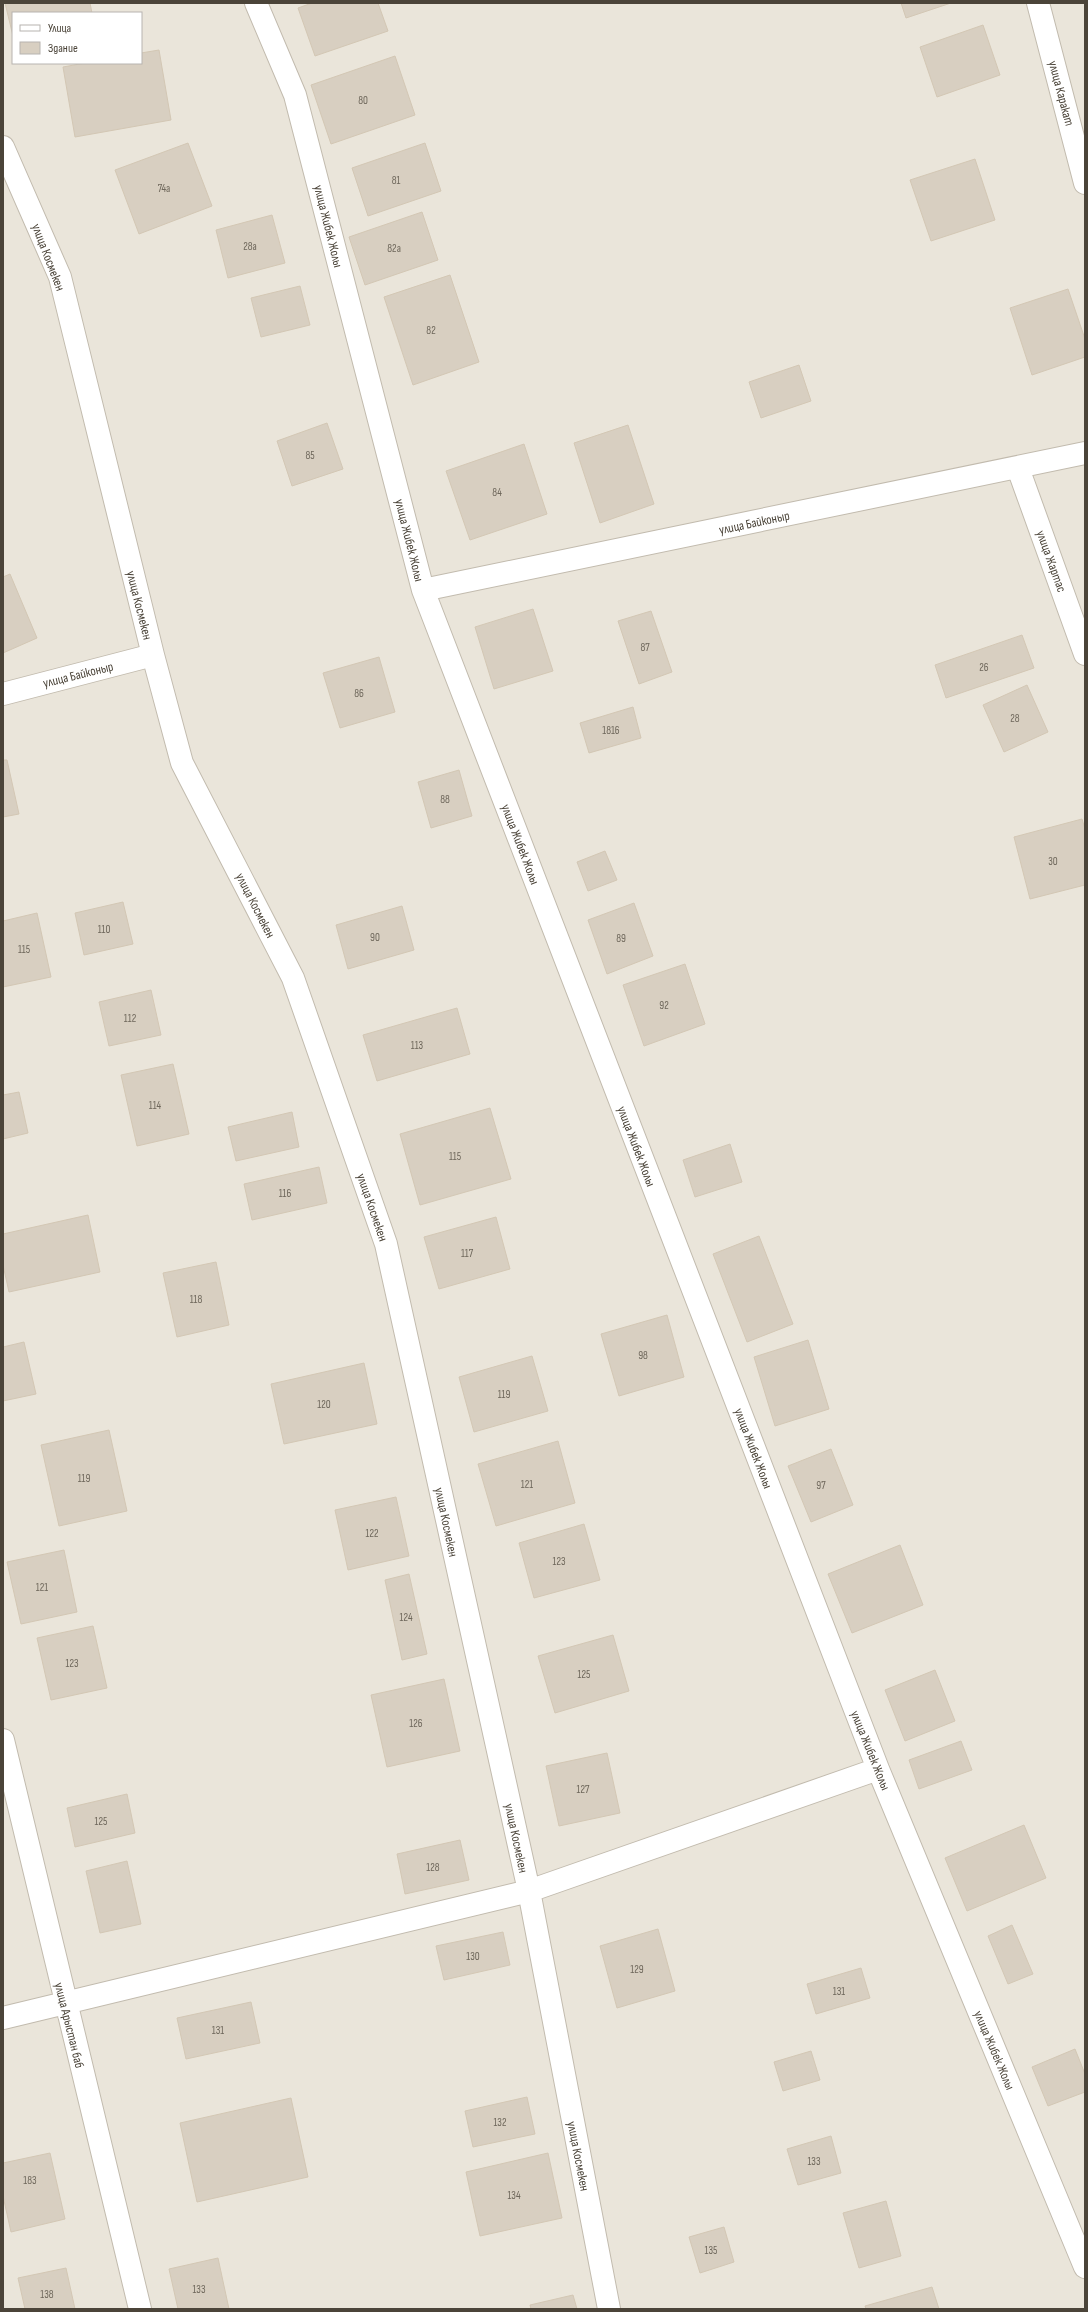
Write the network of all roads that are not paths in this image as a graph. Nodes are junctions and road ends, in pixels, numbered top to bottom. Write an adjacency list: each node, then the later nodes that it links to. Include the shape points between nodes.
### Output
1 (256, 3): 7 (street, улица Жибек Жолы, via 295,95)
2 (1038, 3): 4 (street, улица Каракат)
3 (3, 147): 9 (street, улица Космекен, via 60,278)
4 (1085, 183)
5 (1085, 453): 6 (street, улица Байконыр)
6 (1018, 468): 7 (street, улица Байконыр); 8 (street, улица Жартас)
7 (423, 590): 12 (street, улица Жибек Жолы)
8 (1085, 654)
9 (152, 655): 10 (street, улица Байконыр); 13 (street, улица Космекен, via 182,763 293,978 386,1244)
10 (3, 694)
11 (3, 1740): 14 (street, улица Арыстан баб)
12 (878, 1770): 13 (street); 16 (street, улица Жибек Жолы)
13 (528, 1891): 14 (street); 18 (street, улица Космекен)
14 (65, 2003): 15 (street); 17 (street, улица Арыстан баб)
15 (3, 2018)
16 (1085, 2267)
17 (140, 2309)
18 (608, 2309)

